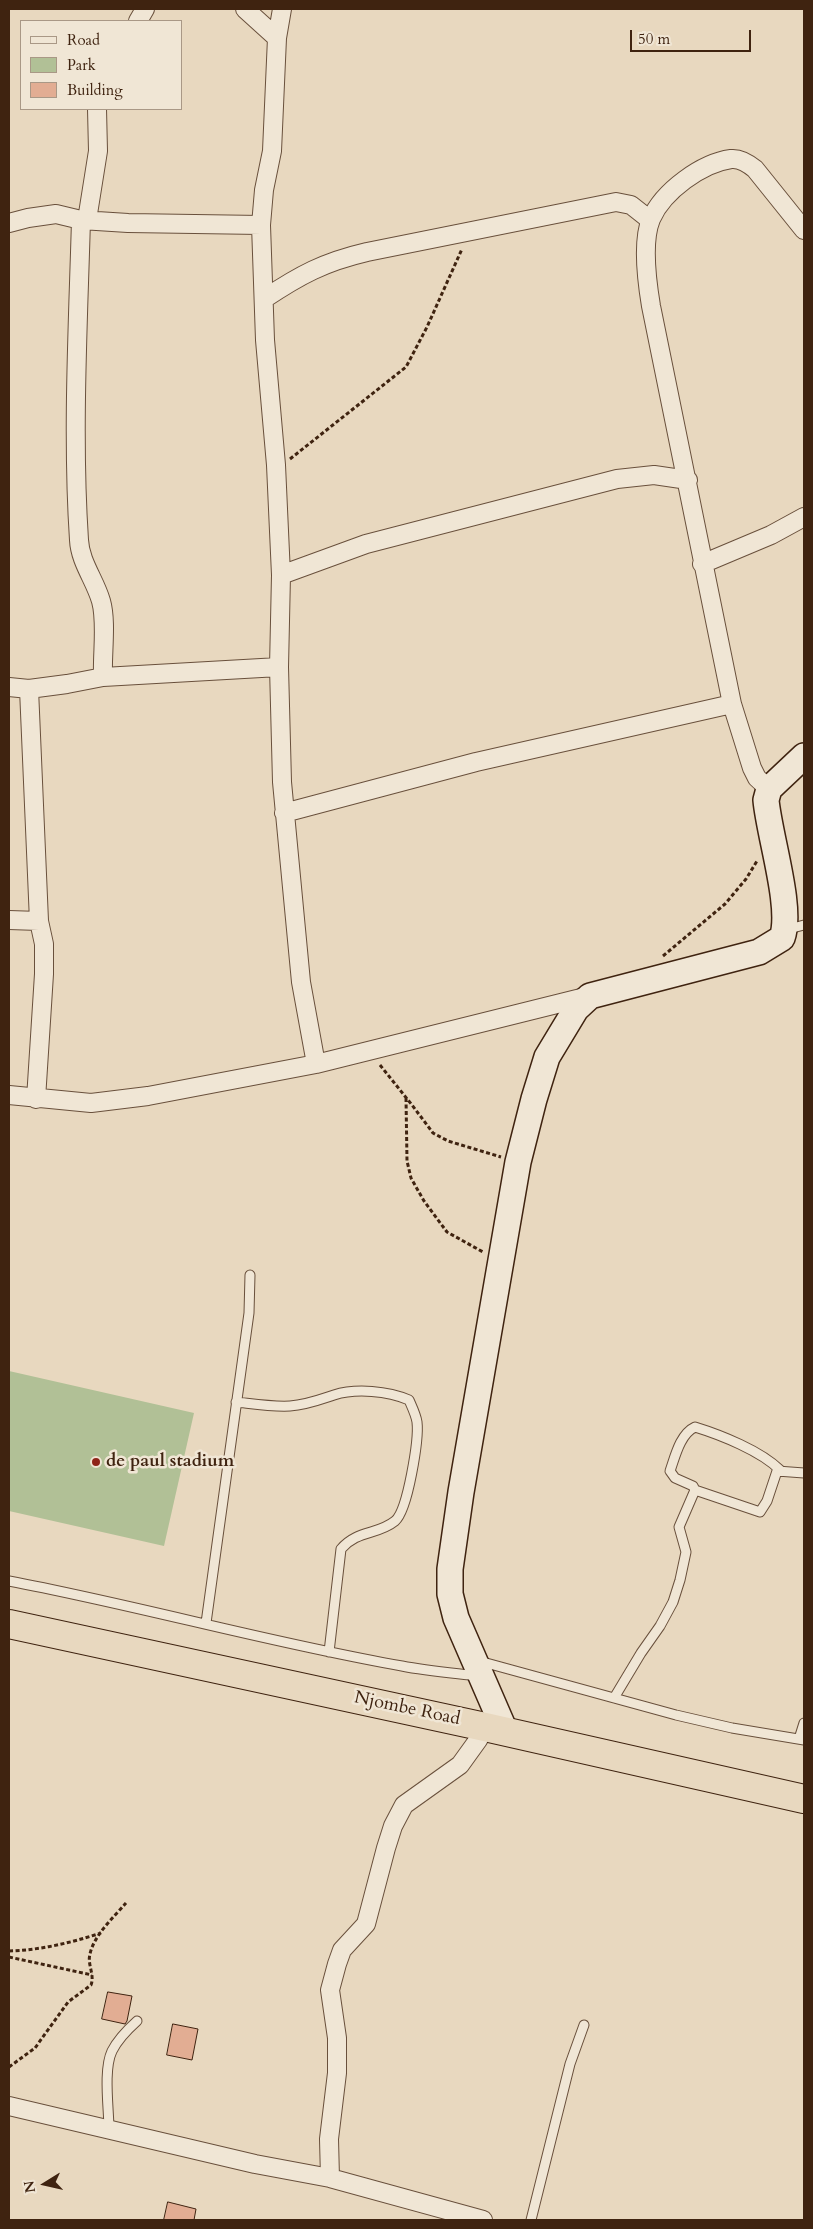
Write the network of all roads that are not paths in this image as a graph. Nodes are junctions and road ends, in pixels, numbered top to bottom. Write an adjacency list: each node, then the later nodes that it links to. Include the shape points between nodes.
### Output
1 (245, 9): 3 (street)
2 (282, 9): 3 (street)
3 (277, 38): 8 (street, via 272,151)
4 (97, 110): 5 (street, via 98,151)
5 (84, 220): 7 (street, via 56,214); 8 (street); 16 (street, via 77,515 79,544 104,614)
6 (650, 220): 9 (street, via 674,188 691,176 732,159 755,169); 10 (street, via 631,205 616,202 341,258 298,276); 11 (street, via 647,281)
7 (9, 223)
8 (261, 225): 10 (street)
9 (804, 230)
10 (264, 300): 14 (street)
11 (688, 480): 13 (street); 14 (street, via 654,475 617,478 366,544)
12 (803, 520): 13 (street)
13 (702, 564): 19 (street)
14 (281, 575): 15 (street)
15 (279, 667): 16 (street); 22 (street)
16 (103, 677): 18 (street)
17 (9, 687): 18 (street)
18 (29, 689): 24 (street)
19 (732, 704): 21 (street, via 752,768); 22 (street, via 476,762)
20 (804, 756): 21 (street)
21 (769, 789): 25 (street, via 766,800 772,841 780,881)
22 (284, 813): 27 (street, via 300,982)
23 (9, 920): 24 (street)
24 (38, 921): 29 (street, via 44,944 44,974)
25 (795, 927): 26 (street, via 759,952)
26 (590, 996): 27 (street); 39 (street, via 576,1009 547,1057 534,1099 518,1162 461,1492 450,1569 450,1594 456,1618)
27 (316, 1064): 29 (street, via 148,1096 91,1103)
28 (9, 1095): 29 (street)
29 (36, 1099)
30 (250, 1276): 31 (lane, via 249,1313)
31 (236, 1402): 36 (lane); 38 (lane, via 288,1406 314,1403 350,1392 397,1395 409,1400 417,1420 418,1439 404,1508 395,1521 361,1534 341,1548)
32 (780, 1470): 33 (lane); 34 (lane, via 775,1473 767,1502 760,1512); 34 (lane, via 768,1459 695,1427 681,1442 670,1471 674,1478)
33 (804, 1473)
34 (695, 1490): 40 (lane, via 679,1527 686,1552 672,1602)
35 (9, 1581): 36 (lane)
36 (206, 1623): 38 (lane)
37 (9, 1624): 42 (highway, Njombe Road)
38 (329, 1652): 39 (lane, via 404,1666)
39 (479, 1668): 40 (lane); 42 (street)
40 (614, 1698): 43 (lane, via 732,1728)
41 (804, 1723): 43 (lane)
42 (495, 1729): 44 (highway, Njombe Road); 49 (street, via 478,1740 460,1765 404,1805 393,1826 366,1924 342,1950 330,1990 337,2038 337,2073 329,2139)
43 (802, 1740)
44 (804, 1799)
45 (137, 2021): 48 (lane, via 119,2039 111,2054 108,2070)
46 (584, 2025): 51 (lane, via 570,2064)
47 (9, 2106): 48 (street)
48 (109, 2130): 49 (street)
49 (330, 2178): 50 (street)
50 (482, 2220)
51 (531, 2220)

